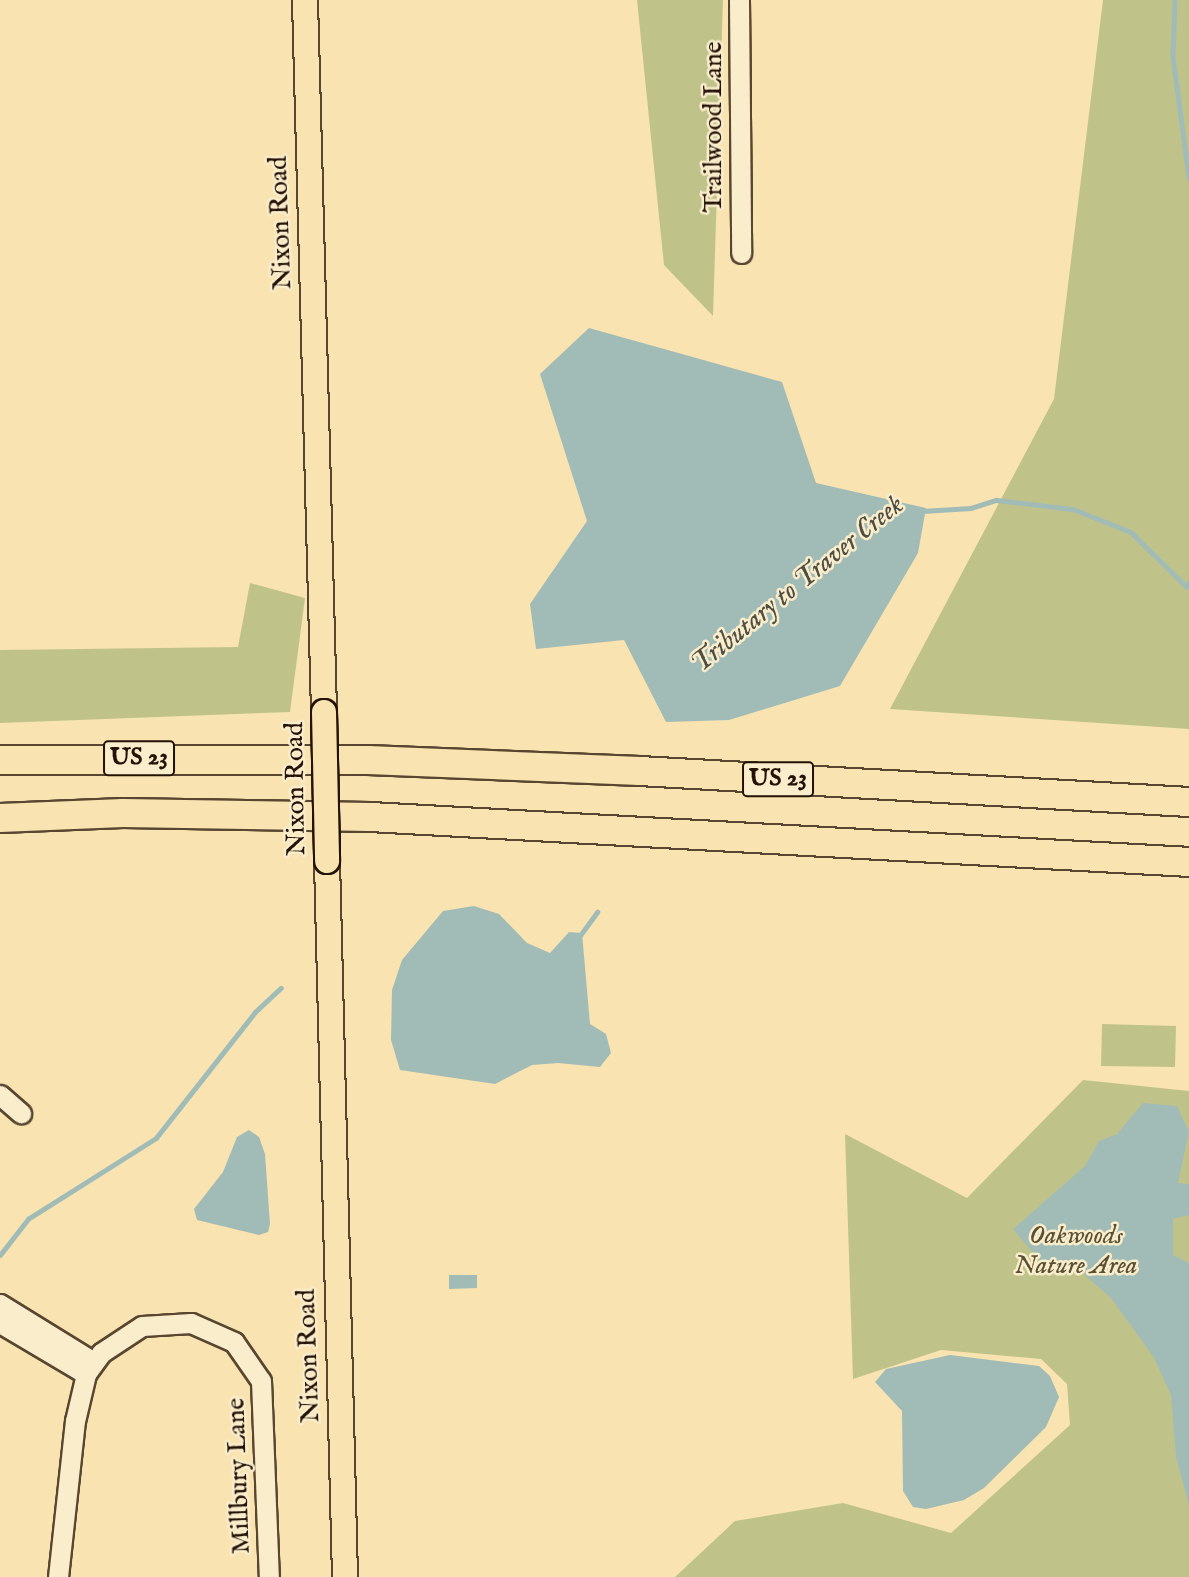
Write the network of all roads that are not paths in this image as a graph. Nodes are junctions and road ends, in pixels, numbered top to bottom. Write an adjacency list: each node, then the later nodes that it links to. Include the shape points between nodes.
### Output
1 (304, 0): 14 (main road, Nixon Road, bridge)
2 (739, 0): 3 (street, Trailwood Lane)
3 (741, 253)
4 (0, 760): 5 (highway, US 23, via 368,760)
5 (1189, 802)
6 (0, 818): 7 (highway, US 23, via 343,816)
7 (1189, 862)
8 (0, 1095): 9 (street)
9 (21, 1113)
10 (6, 1317): 11 (street)
11 (90, 1368): 12 (street, via 75,1421); 13 (street, Millbury Lane, via 142,1326 191,1323 234,1342 261,1381)
12 (58, 1577)
13 (269, 1577)
14 (345, 1577)

